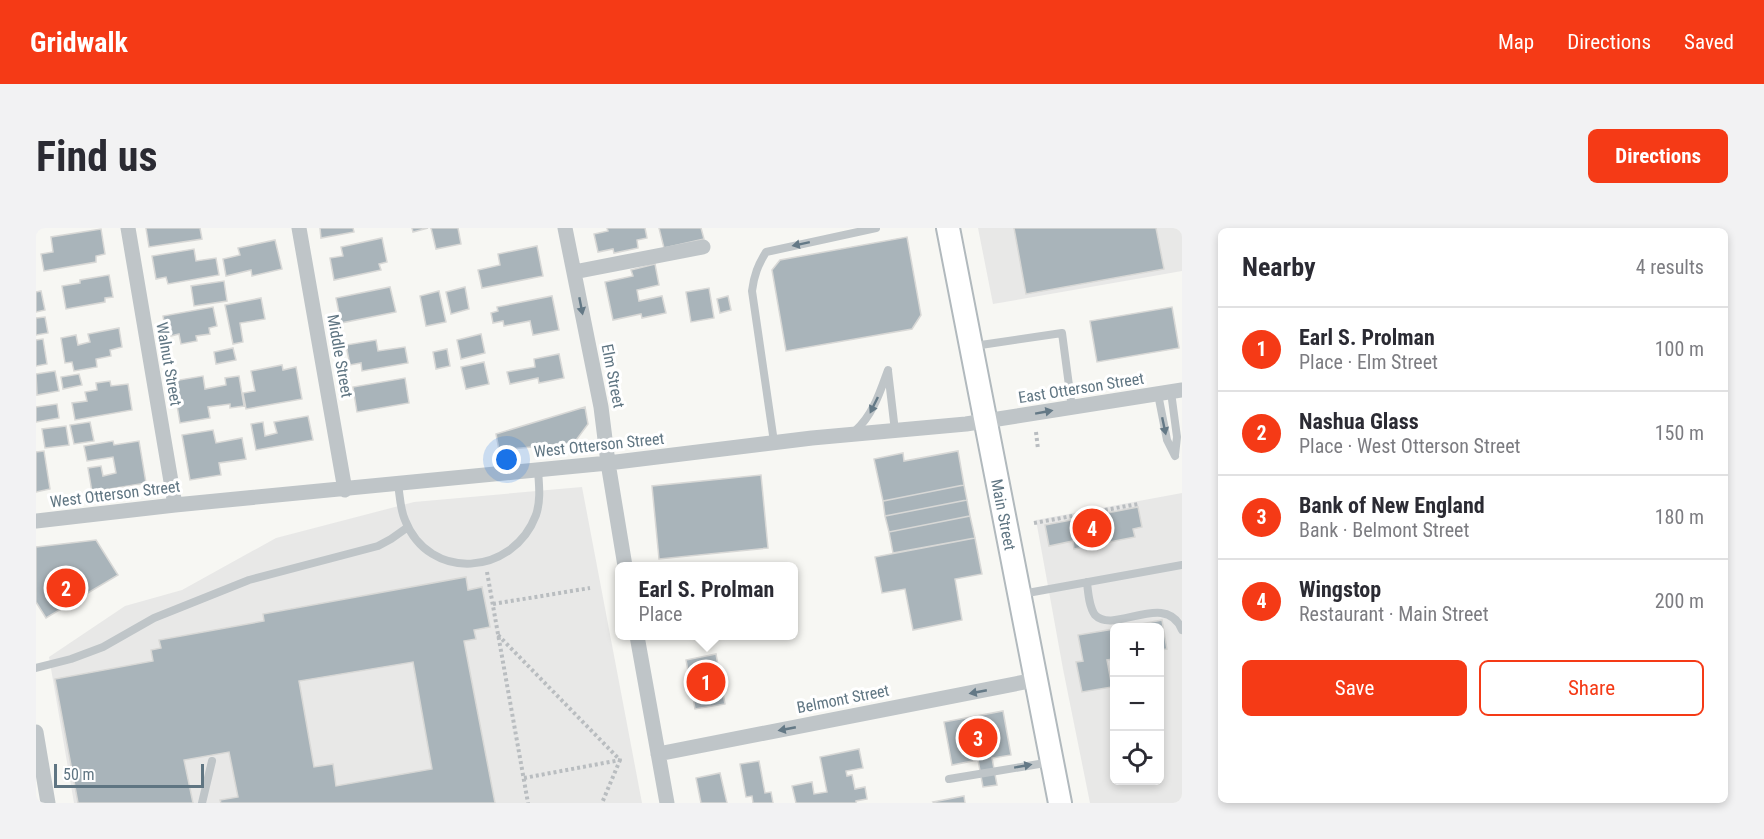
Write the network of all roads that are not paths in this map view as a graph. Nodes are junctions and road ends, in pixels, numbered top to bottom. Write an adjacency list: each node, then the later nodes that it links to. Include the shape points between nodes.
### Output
1 (128, 228): 19 (street, Walnut Street)
2 (299, 228): 18 (street, Middle Street)
3 (565, 228): 7 (street, Elm Street)
4 (876, 228): 14 (lane, one-way to 14, via 766,252 758,264 753,291)
5 (948, 228): 8 (main road, Main Street)
6 (703, 248): 7 (street)
7 (574, 272): 15 (street, Elm Street, one-way to 15)
8 (971, 346): 10 (lane, via 1062,333); 11 (main road, Main Street)
9 (1170, 392): 9 (lane, one-way to 9, via 1167,440 1175,456 1178,437); 10 (street, East Otterson Street)
10 (1072, 408): 11 (street, East Otterson Street, one-way to 10)
11 (986, 422): 12 (street, West Otterson Street); 25 (main road, Main Street)
12 (895, 431): 13 (street, West Otterson Street); 13 (lane, one-way to 13, via 888,370 875,405)
13 (851, 435): 14 (street, West Otterson Street)
14 (774, 442): 15 (street, West Otterson Street)
15 (608, 463): 16 (street, West Otterson Street); 22 (street, Elm Street)
16 (538, 470): 17 (street, West Otterson Street); 21 (lane, via 536,515 526,534 506,554 464,564 441,558 421,545)
17 (399, 484): 18 (street, West Otterson Street); 21 (lane)
18 (345, 490): 19 (street, West Otterson Street)
19 (175, 505): 20 (street, West Otterson Street)
20 (36, 522)
21 (408, 527): 28 (lane, via 378,546 240,584 154,618 103,646)
22 (624, 562)
23 (1182, 565): 24 (lane)
24 (1086, 582): 25 (lane); 26 (lane, via 1093,610 1099,617 1109,620 1162,613 1174,617)
25 (1020, 595): 29 (main road, Main Street)
26 (1182, 630)
27 (638, 640): 31 (street)
28 (36, 668)
29 (1035, 680): 31 (street, Belmont Street, one-way to 31); 33 (main road, Main Street)
30 (36, 732): 35 (street)
31 (658, 754): 37 (street)
32 (212, 761): 36 (lane)
33 (1052, 761): 34 (lane, one-way to 33); 38 (main road, Main Street)
34 (949, 779)
35 (48, 803)
36 (202, 803)
37 (667, 803)
38 (1060, 803)

